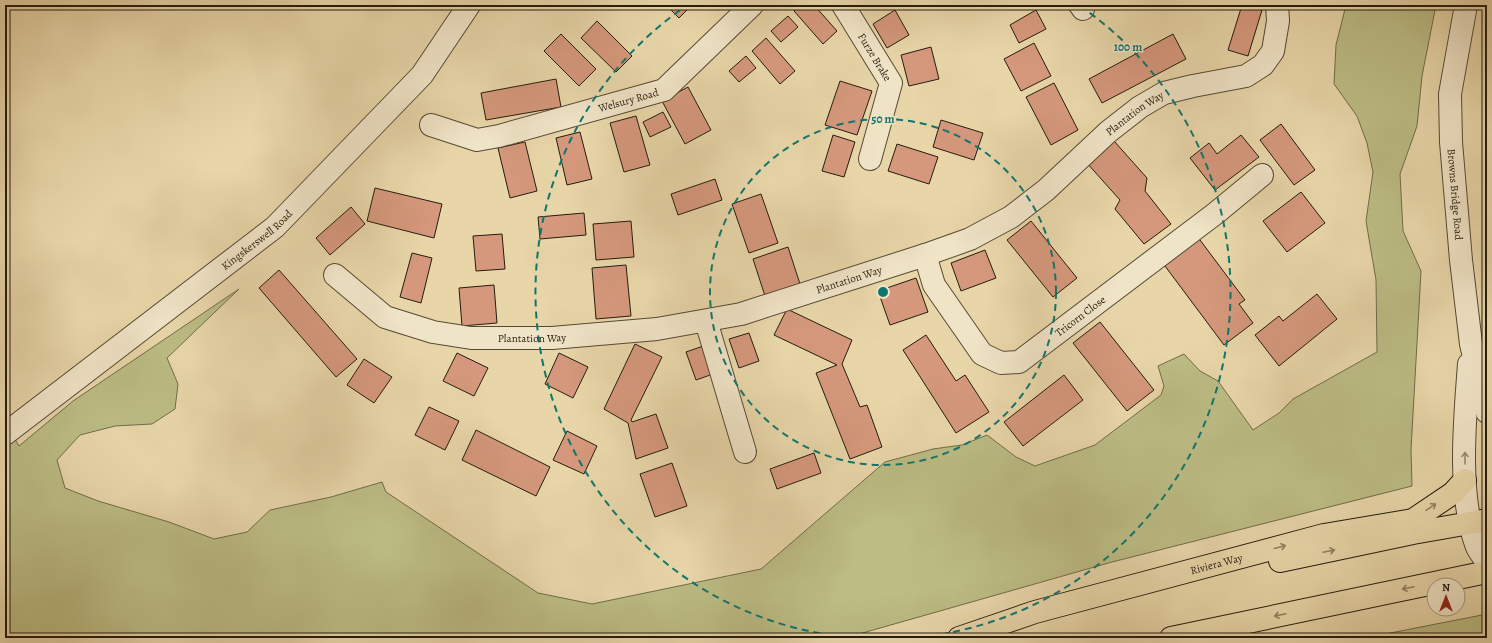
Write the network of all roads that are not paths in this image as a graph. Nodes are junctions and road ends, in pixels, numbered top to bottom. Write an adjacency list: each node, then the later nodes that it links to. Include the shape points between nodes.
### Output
1 (469, 5): 17 (street, Kingskerswell Road, via 422,75 275,227)
2 (752, 5): 8 (street, Welsury Road, via 664,90 477,140)
3 (842, 5): 9 (street, Furze Brake, via 891,83)
4 (1277, 5): 11 (street, Plantation Way, via 1278,21 1273,51 1263,65 1246,76 1164,93 1140,106 1012,217 970,239)
5 (1466, 5): 7 (street, Browns Bridge Road)
6 (1480, 5): 7 (street, Browns Bridge Road)
7 (1459, 44): 14 (street, Browns Bridge Road, via 1450,94 1451,142)
8 (431, 125)
9 (870, 159)
10 (1262, 175): 11 (street, Tricorn Close, via 1216,213 1019,362 1001,363 982,354 934,285)
11 (925, 255): 13 (street, Plantation Way, via 741,314)
12 (335, 275): 13 (street, Plantation Way, via 385,317 433,332 471,338 552,338 657,329)
13 (706, 320): 18 (street)
14 (1471, 344): 15 (street, Browns Bridge Road); 16 (street, Browns Bridge Road); 19 (street, Browns Bridge Road, one-way to 14, via 1465,412)
15 (1487, 374)
16 (1487, 412)
17 (5, 434)
18 (745, 452)
19 (1465, 480): 20 (street, Browns Bridge Road, via 1466,501); 23 (main road, Riviera Way, one-way to 19, via 1035,612 1324,535 1413,520 1453,493)
20 (1479, 521): 21 (street, Browns Bridge Road, via 1477,548); 24 (main road, Riviera Way, one-way to 20, via 1286,560)
21 (1487, 562)
22 (1487, 572): 25 (main road, one-way to 25)
23 (959, 638)
24 (979, 638)
25 (1171, 638)

